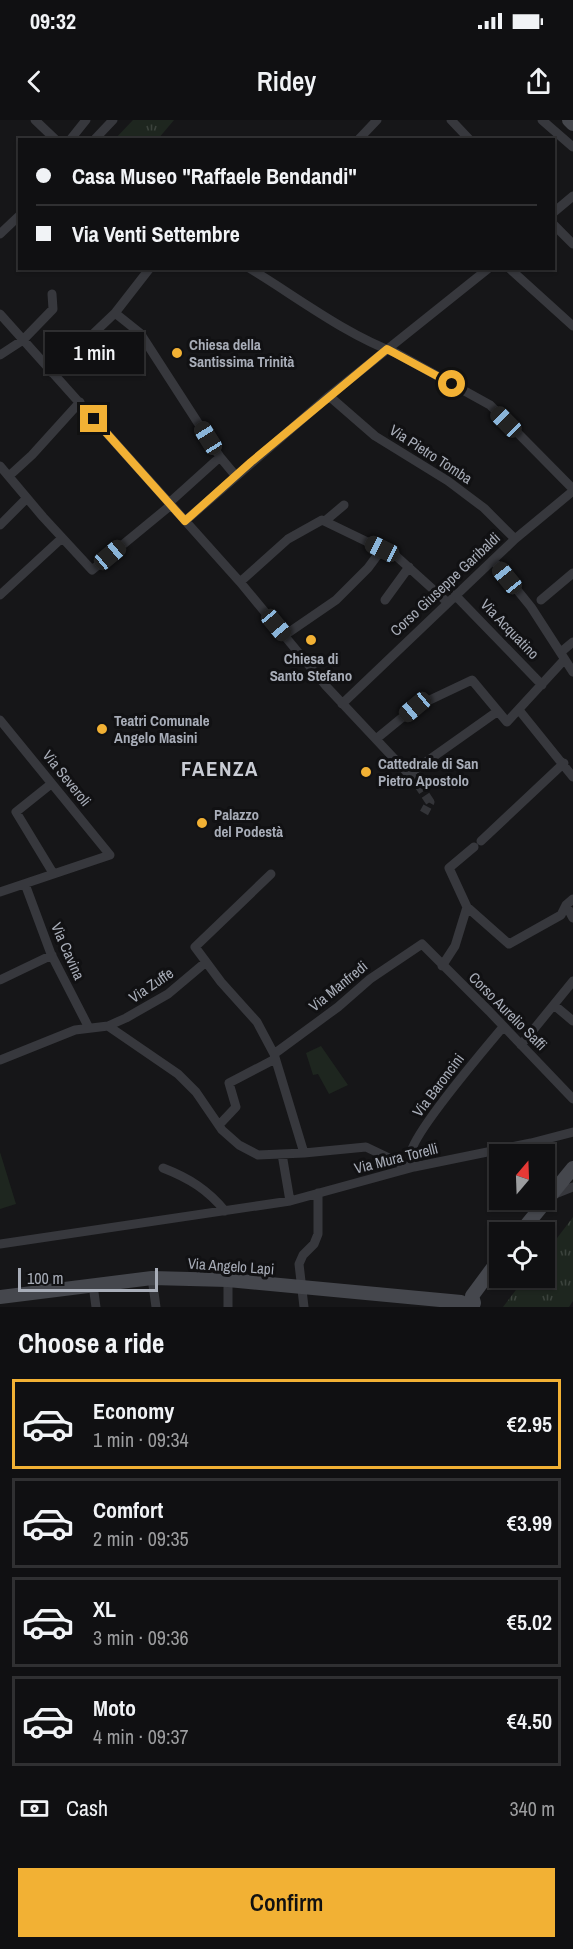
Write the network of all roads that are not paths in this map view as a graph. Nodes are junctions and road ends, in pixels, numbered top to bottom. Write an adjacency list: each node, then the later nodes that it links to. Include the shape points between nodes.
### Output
1 (35, 120): 9 (street)
2 (86, 120): 10 (street)
3 (113, 120): 11 (street)
4 (377, 120): 12 (street)
5 (451, 120): 13 (street)
6 (542, 120): 14 (street)
7 (569, 120): 8 (street)
8 (573, 124)
9 (54, 138)
10 (72, 138)
11 (96, 138)
12 (360, 138)
13 (468, 138)
14 (573, 147)
15 (573, 196): 16 (street)
16 (555, 211)
17 (18, 217): 19 (street)
18 (555, 226): 20 (street)
19 (0, 234)
20 (573, 244)
21 (149, 270): 27 (street)
22 (252, 270): 30 (street, via 350,331)
23 (486, 270): 30 (street)
24 (511, 270): 28 (street)
25 (52, 294): 29 (street, via 53,309)
26 (0, 314): 29 (street)
27 (116, 314): 32 (street); 35 (street, via 140,333)
28 (573, 326)
29 (23, 340): 31 (street); 32 (street)
30 (387, 349): 33 (street); 39 (street, via 490,405)
31 (0, 355)
32 (52, 373): 34 (street)
33 (329, 396): 37 (street); 47 (street, Via Pietro Tomba, via 375,436 484,508)
34 (80, 402): 38 (street); 41 (street)
35 (220, 457): 37 (street); 41 (street)
36 (0, 466): 38 (street)
37 (235, 475): 43 (street)
38 (9, 476): 40 (street)
39 (573, 490): 47 (street, Corso Giuseppe Garibaldi)
40 (27, 498): 45 (street); 46 (street)
41 (170, 504): 43 (street); 46 (street, via 92,570)
42 (344, 505): 44 (street)
43 (185, 521): 53 (street)
44 (325, 521): 48 (street); 53 (street, via 288,539)
45 (0, 525)
46 (62, 538): 54 (street)
47 (515, 539): 49 (street, Corso Giuseppe Garibaldi)
48 (382, 549): 50 (street, via 386,546); 60 (street, via 336,600)
49 (493, 560): 55 (street, Corso Giuseppe Garibaldi); 59 (street)
50 (409, 567): 57 (street); 58 (street)
51 (573, 573): 59 (street)
52 (0, 580): 54 (street)
53 (240, 582): 60 (street)
54 (8, 588): 56 (street)
55 (456, 595): 58 (street, Corso Giuseppe Garibaldi); 64 (street, Via Acquatino)
56 (0, 596)
57 (385, 600)
58 (447, 602): 65 (street, Corso Giuseppe Garibaldi)
59 (535, 604): 62 (street)
60 (285, 636): 65 (street)
61 (573, 642): 62 (street)
62 (562, 656): 63 (street); 64 (street)
63 (573, 672)
64 (542, 685): 66 (street)
65 (342, 704): 69 (street)
66 (519, 710): 67 (street, via 507,722); 70 (street)
67 (498, 711): 69 (street, via 472,680 415,707); 71 (street)
68 (0, 720): 73 (street, Via Severoli)
69 (376, 739): 71 (street)
70 (564, 763): 72 (street); 80 (street, via 449,868)
71 (409, 774): 74 (street)
72 (573, 777)
73 (51, 784): 75 (street, via 16,812); 75 (street, Via Severoli, via 110,855)
74 (418, 784)
75 (53, 873): 77 (street)
76 (271, 874): 84 (street, via 195,947)
77 (25, 884): 78 (street); 83 (street, Via Cavina)
78 (0, 892)
79 (570, 902): 80 (street, via 561,915 508,944); 81 (street)
80 (467, 907): 85 (street, via 455,946)
81 (573, 918)
82 (422, 944): 85 (street, Corso Aurelio Saffi); 94 (street, Via Manfredi, via 370,979)
83 (52, 956): 86 (street); 92 (street, Via Cavina)
84 (206, 962): 90 (street, Via Zuffe, via 168,994); 94 (street, via 257,1022)
85 (442, 966): 91 (street, Corso Aurelio Saffi)
86 (0, 980)
87 (573, 981): 88 (street)
88 (554, 1005): 89 (street); 93 (street)
89 (573, 1021)
90 (108, 1026): 92 (street, Via Zuffe); 97 (street, via 178,1074)
91 (504, 1027): 93 (street, Corso Aurelio Saffi); 102 (street, Via Baroncini, via 467,1069 422,1132 411,1152)
92 (89, 1028): 95 (street, Via Zuffe)
93 (521, 1045): 96 (street, Corso Aurelio Saffi)
94 (275, 1056): 97 (street, Via Manfredi, via 229,1083 236,1107); 99 (street)
95 (0, 1060)
96 (573, 1099)
97 (219, 1125): 100 (street, via 239,1145 258,1155)
98 (573, 1132): 102 (street, Via Mura Torelli)
99 (304, 1153): 100 (street); 102 (street, via 366,1147)
100 (282, 1154): 108 (street)
101 (163, 1168): 110 (street, via 194,1181)
102 (412, 1168): 106 (street, Via Mura Torelli)
103 (573, 1168): 105 (street)
104 (573, 1187): 107 (street)
105 (555, 1189)
106 (318, 1193): 108 (street, Via Mura Torelli); 117 (street, via 318,1234 299,1264)
107 (555, 1194)
108 (290, 1201): 110 (street, Via Mura Torelli)
109 (538, 1210): 111 (street)
110 (225, 1211): 112 (street, Via Mura Torelli)
111 (529, 1222)
112 (0, 1244)
113 (489, 1273): 119 (street)
114 (152, 1278): 115 (street, Via Angelo Lapi); 116 (street, Via Angelo Lapi); 121 (street)
115 (228, 1280): 117 (street, Via Angelo Lapi); 122 (street)
116 (93, 1285): 118 (street, Via Angelo Lapi); 120 (street)
117 (301, 1287): 119 (street, Via Angelo Lapi); 123 (street)
118 (0, 1297)
119 (467, 1303)
120 (96, 1307)
121 (156, 1307)
122 (228, 1307)
123 (304, 1307)

